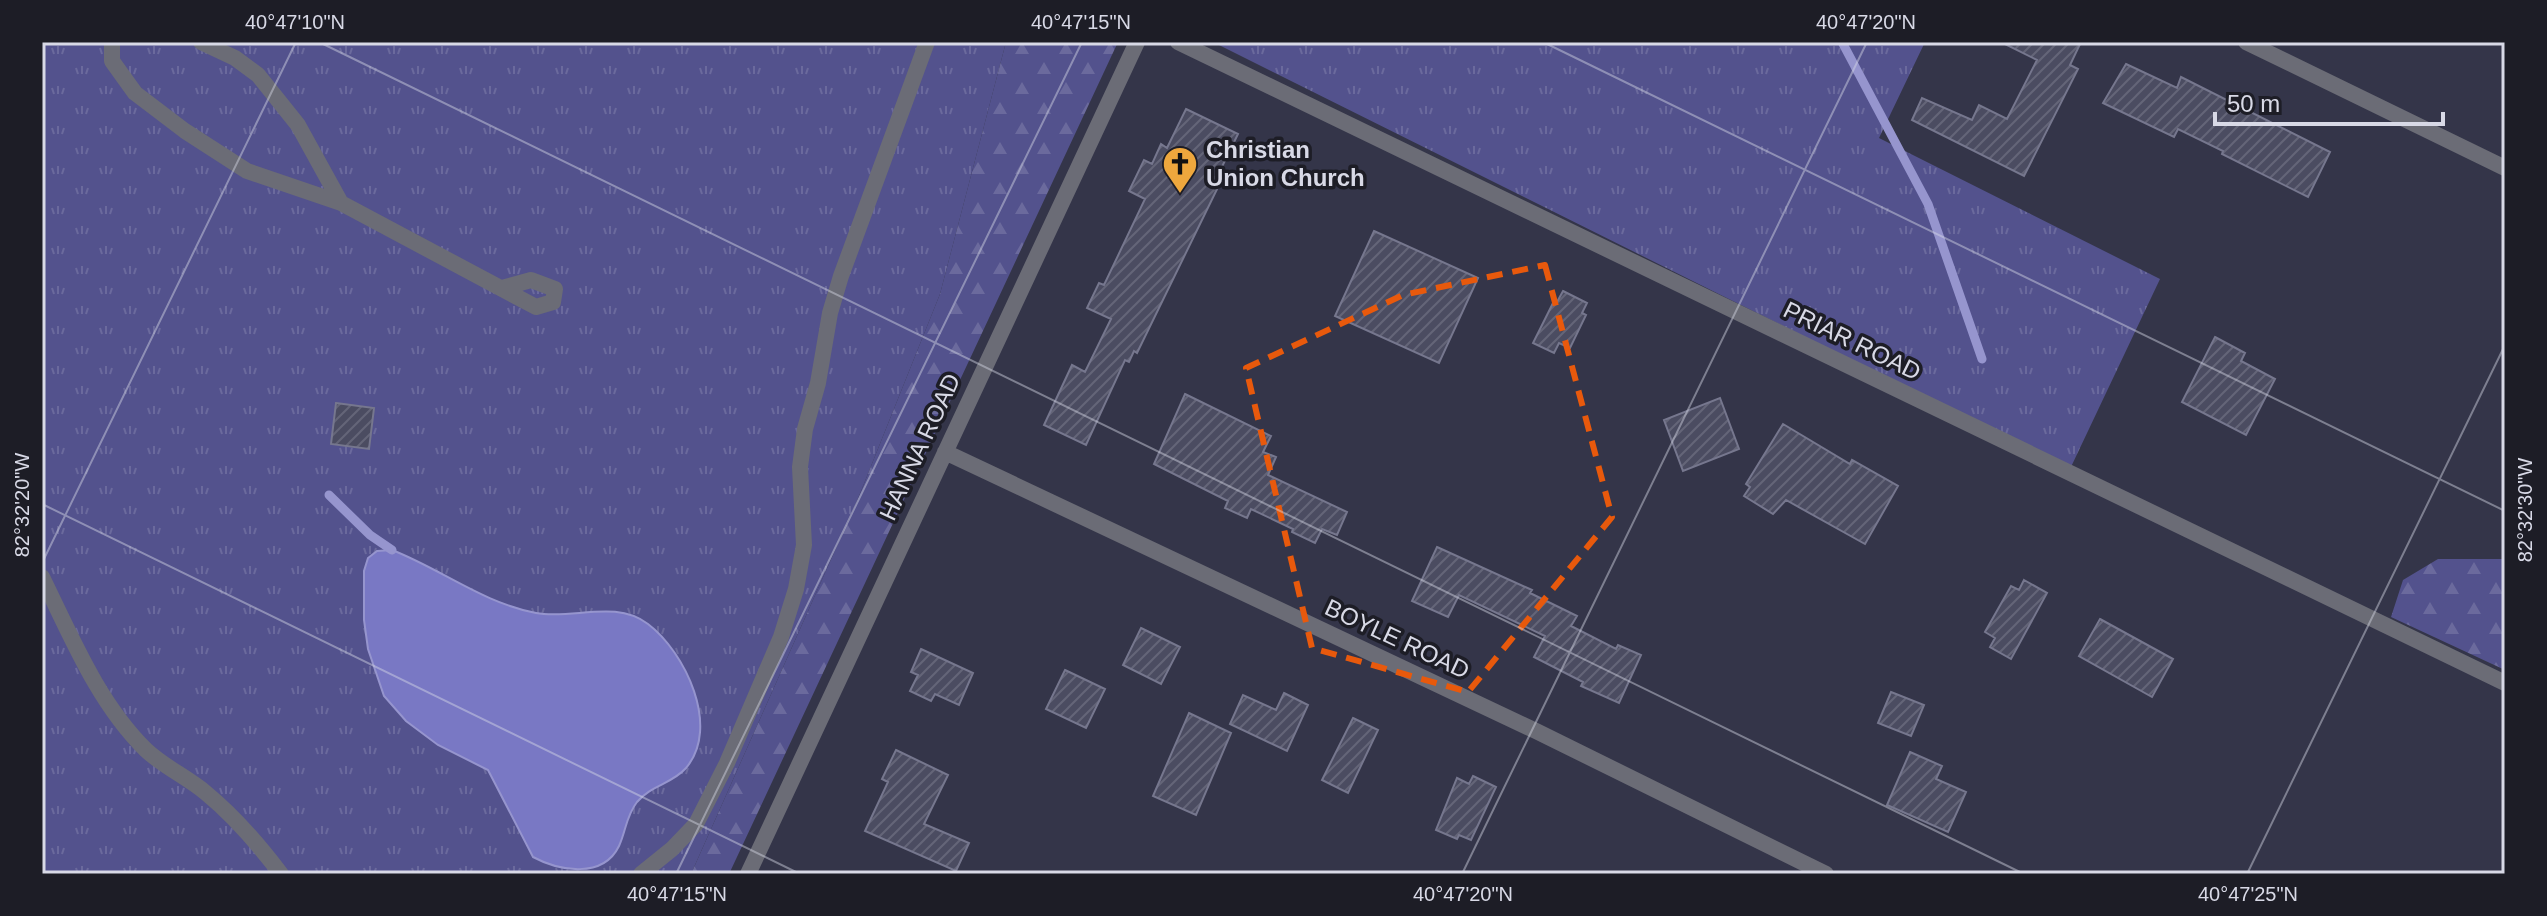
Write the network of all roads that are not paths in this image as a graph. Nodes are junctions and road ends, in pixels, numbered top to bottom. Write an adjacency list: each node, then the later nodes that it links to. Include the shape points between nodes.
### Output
1 (112, 42): 8 (street, via 112,61 135,93 185,131 247,171)
2 (201, 42): 8 (street, via 258,75 298,125)
3 (927, 42): 14 (street, via 830,313 800,467 804,545 781,637 696,824)
4 (1137, 42): 10 (street, HANNA ROAD)
5 (1178, 42): 12 (street, PRIAR ROAD)
6 (2246, 42): 7 (street)
7 (2505, 168)
8 (341, 203): 9 (street)
9 (502, 288)
10 (945, 452): 15 (street, HANNA ROAD); 16 (street, BOYLE ROAD)
11 (42, 577): 13 (street, via 113,708 146,749 233,818)
12 (2505, 683)
13 (281, 874)
14 (641, 874)
15 (750, 874)
16 (1826, 874)

